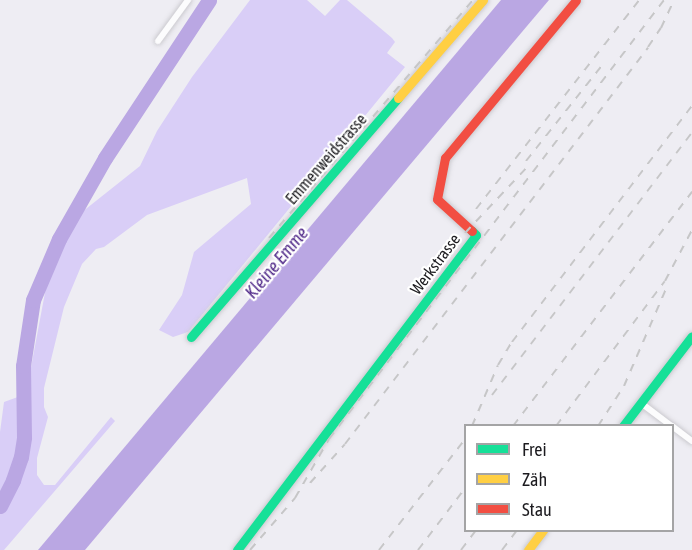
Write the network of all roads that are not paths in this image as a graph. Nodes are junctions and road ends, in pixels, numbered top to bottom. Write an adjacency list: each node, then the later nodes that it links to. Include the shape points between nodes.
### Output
1 (188, 0): 4 (street)
2 (483, 0): 6 (street, Emmenweidstrasse)
3 (576, 0): 13 (street, Werkstrasse, via 445,158 437,199 476,235)
4 (158, 41)
5 (692, 336): 7 (street)
6 (191, 337)
7 (641, 403): 8 (street); 9 (street)
8 (625, 424)
9 (669, 424)
10 (674, 428): 11 (street)
11 (692, 441)
12 (542, 532): 14 (street)
13 (237, 550)
14 (528, 550)

